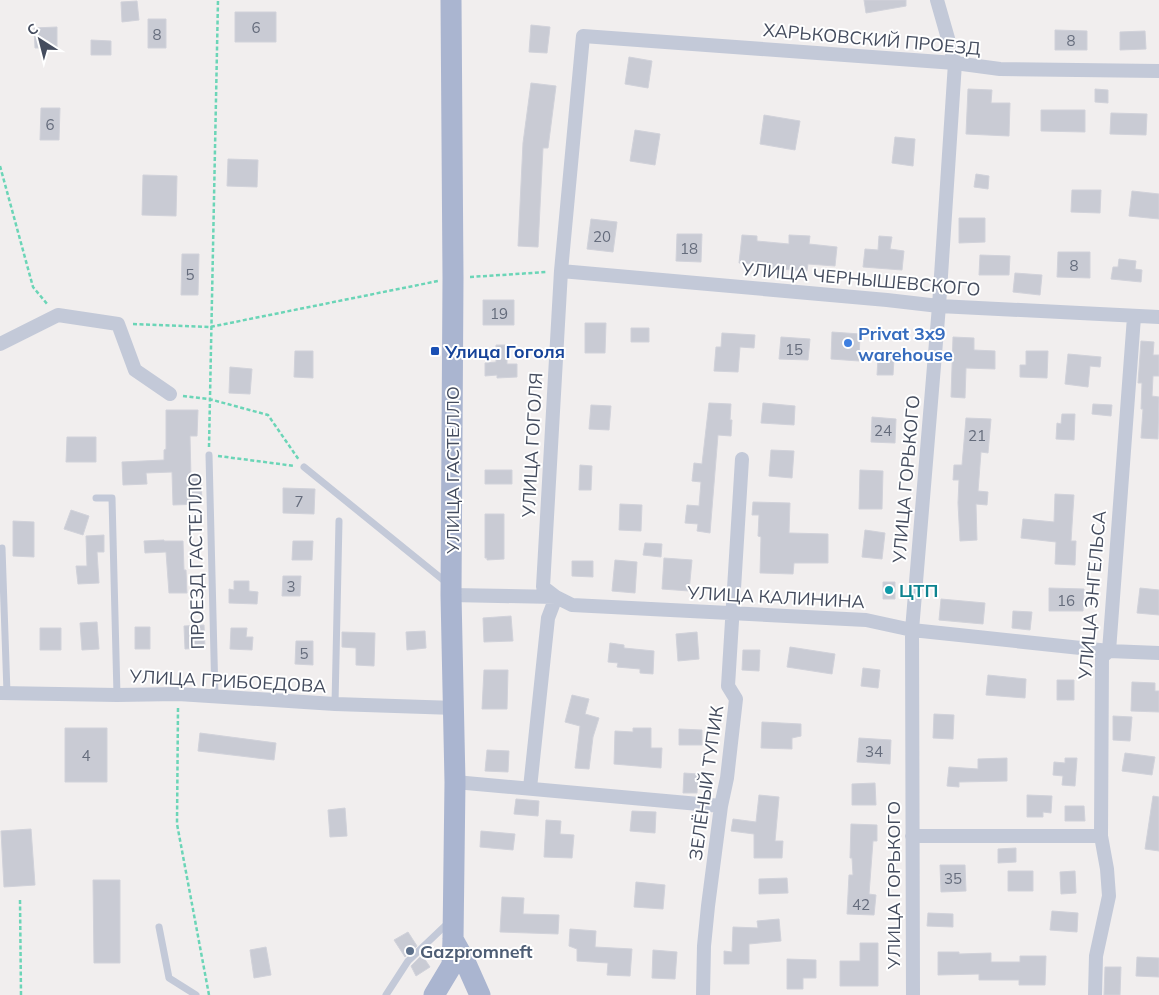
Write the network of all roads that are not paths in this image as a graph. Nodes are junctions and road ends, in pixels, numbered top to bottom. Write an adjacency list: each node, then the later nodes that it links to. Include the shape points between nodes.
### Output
1 (451, 0): 18 (main road, УЛИЦА ГАСТЕЛЛО)
2 (937, 0): 4 (street, УЛИЦА ГОРЬКОГО)
3 (583, 36): 4 (street, ХАРЬКОВСКИЙ ПРОЕЗД); 6 (street, УЛИЦА ГОГОЛЯ)
4 (955, 63): 5 (street, ХАРЬКОВСКИЙ ПРОЕЗД, via 1000,69); 7 (street, УЛИЦА ГОРЬКОГО)
5 (1159, 71)
6 (561, 271): 7 (street, УЛИЦА ЧЕРНЫШЕВСКОГО); 19 (street, УЛИЦА ГОГОЛЯ, via 543,587)
7 (939, 306): 8 (street, УЛИЦА ЧЕРНЫШЕВСКОГО); 21 (street, УЛИЦА ГОРЬКОГО)
8 (1134, 317): 9 (street, УЛИЦА ЧЕРНЫШЕВСКОГО); 22 (street, УЛИЦА ЭНГЕЛЬСА)
9 (1159, 317)
10 (0, 344): 11 (street, via 58,316 118,324 135,370)
11 (170, 394)
12 (209, 455): 26 (lane, ПРОЕЗД ГАСТЕЛЛО)
13 (742, 459): 20 (street, ЗЕЛЁНЫЙ ТУПИК)
14 (304, 467): 18 (lane)
15 (96, 498): 25 (lane, via 112,498)
16 (339, 521): 27 (lane)
17 (2, 548): 24 (lane)
18 (451, 591): 19 (street, УЛИЦА КАЛИНИНА); 28 (main road, УЛИЦА ГАСТЕЛЛО)
19 (556, 597): 20 (street, УЛИЦА КАЛИНИНА, via 572,605); 30 (street, via 548,618)
20 (733, 612): 21 (street, УЛИЦА КАЛИНИНА, via 866,620); 31 (street, ЗЕЛЁНЫЙ ТУПИК, via 728,686 736,700 728,778)
21 (912, 630): 22 (street, УЛИЦА КАЛИНИНА); 32 (street, УЛИЦА ГОРЬКОГО)
22 (1109, 651): 23 (street, УЛИЦА КАЛИНИНА); 33 (street, УЛИЦА ЭНГЕЛЬСА, via 1102,656)
23 (1159, 652)
24 (4, 693): 25 (street, УЛИЦА ГРИБОЕДОВА)
25 (117, 695): 26 (street, УЛИЦА ГРИБОЕДОВА)
26 (215, 696): 27 (street, УЛИЦА ГРИБОЕДОВА)
27 (335, 704): 28 (street, УЛИЦА ГРИБОЕДОВА)
28 (454, 708): 29 (main road, УЛИЦА ГАСТЕЛЛО)
29 (455, 782): 30 (street); 35 (main road, УЛИЦА ГАСТЕЛЛО)
30 (530, 788): 31 (street)
31 (721, 806): 40 (street, ЗЕЛЁНЫЙ ТУПИК, via 704,946)
32 (912, 836): 33 (street); 41 (street, УЛИЦА ГОРЬКОГО)
33 (1102, 836): 42 (street, УЛИЦА ЭНГЕЛЬСА, via 1109,896 1096,956)
34 (159, 926): 36 (lane, via 169,978)
35 (452, 929): 37 (lane, via 408,961); 38 (main road, УЛИЦА ГАСТЕЛЛО, via 452,965); 39 (main road, УЛИЦА ГАСТЕЛЛО)
36 (196, 995)
37 (386, 995)
38 (434, 995)
39 (480, 995)
40 (703, 995)
41 (913, 995)
42 (1095, 995)

